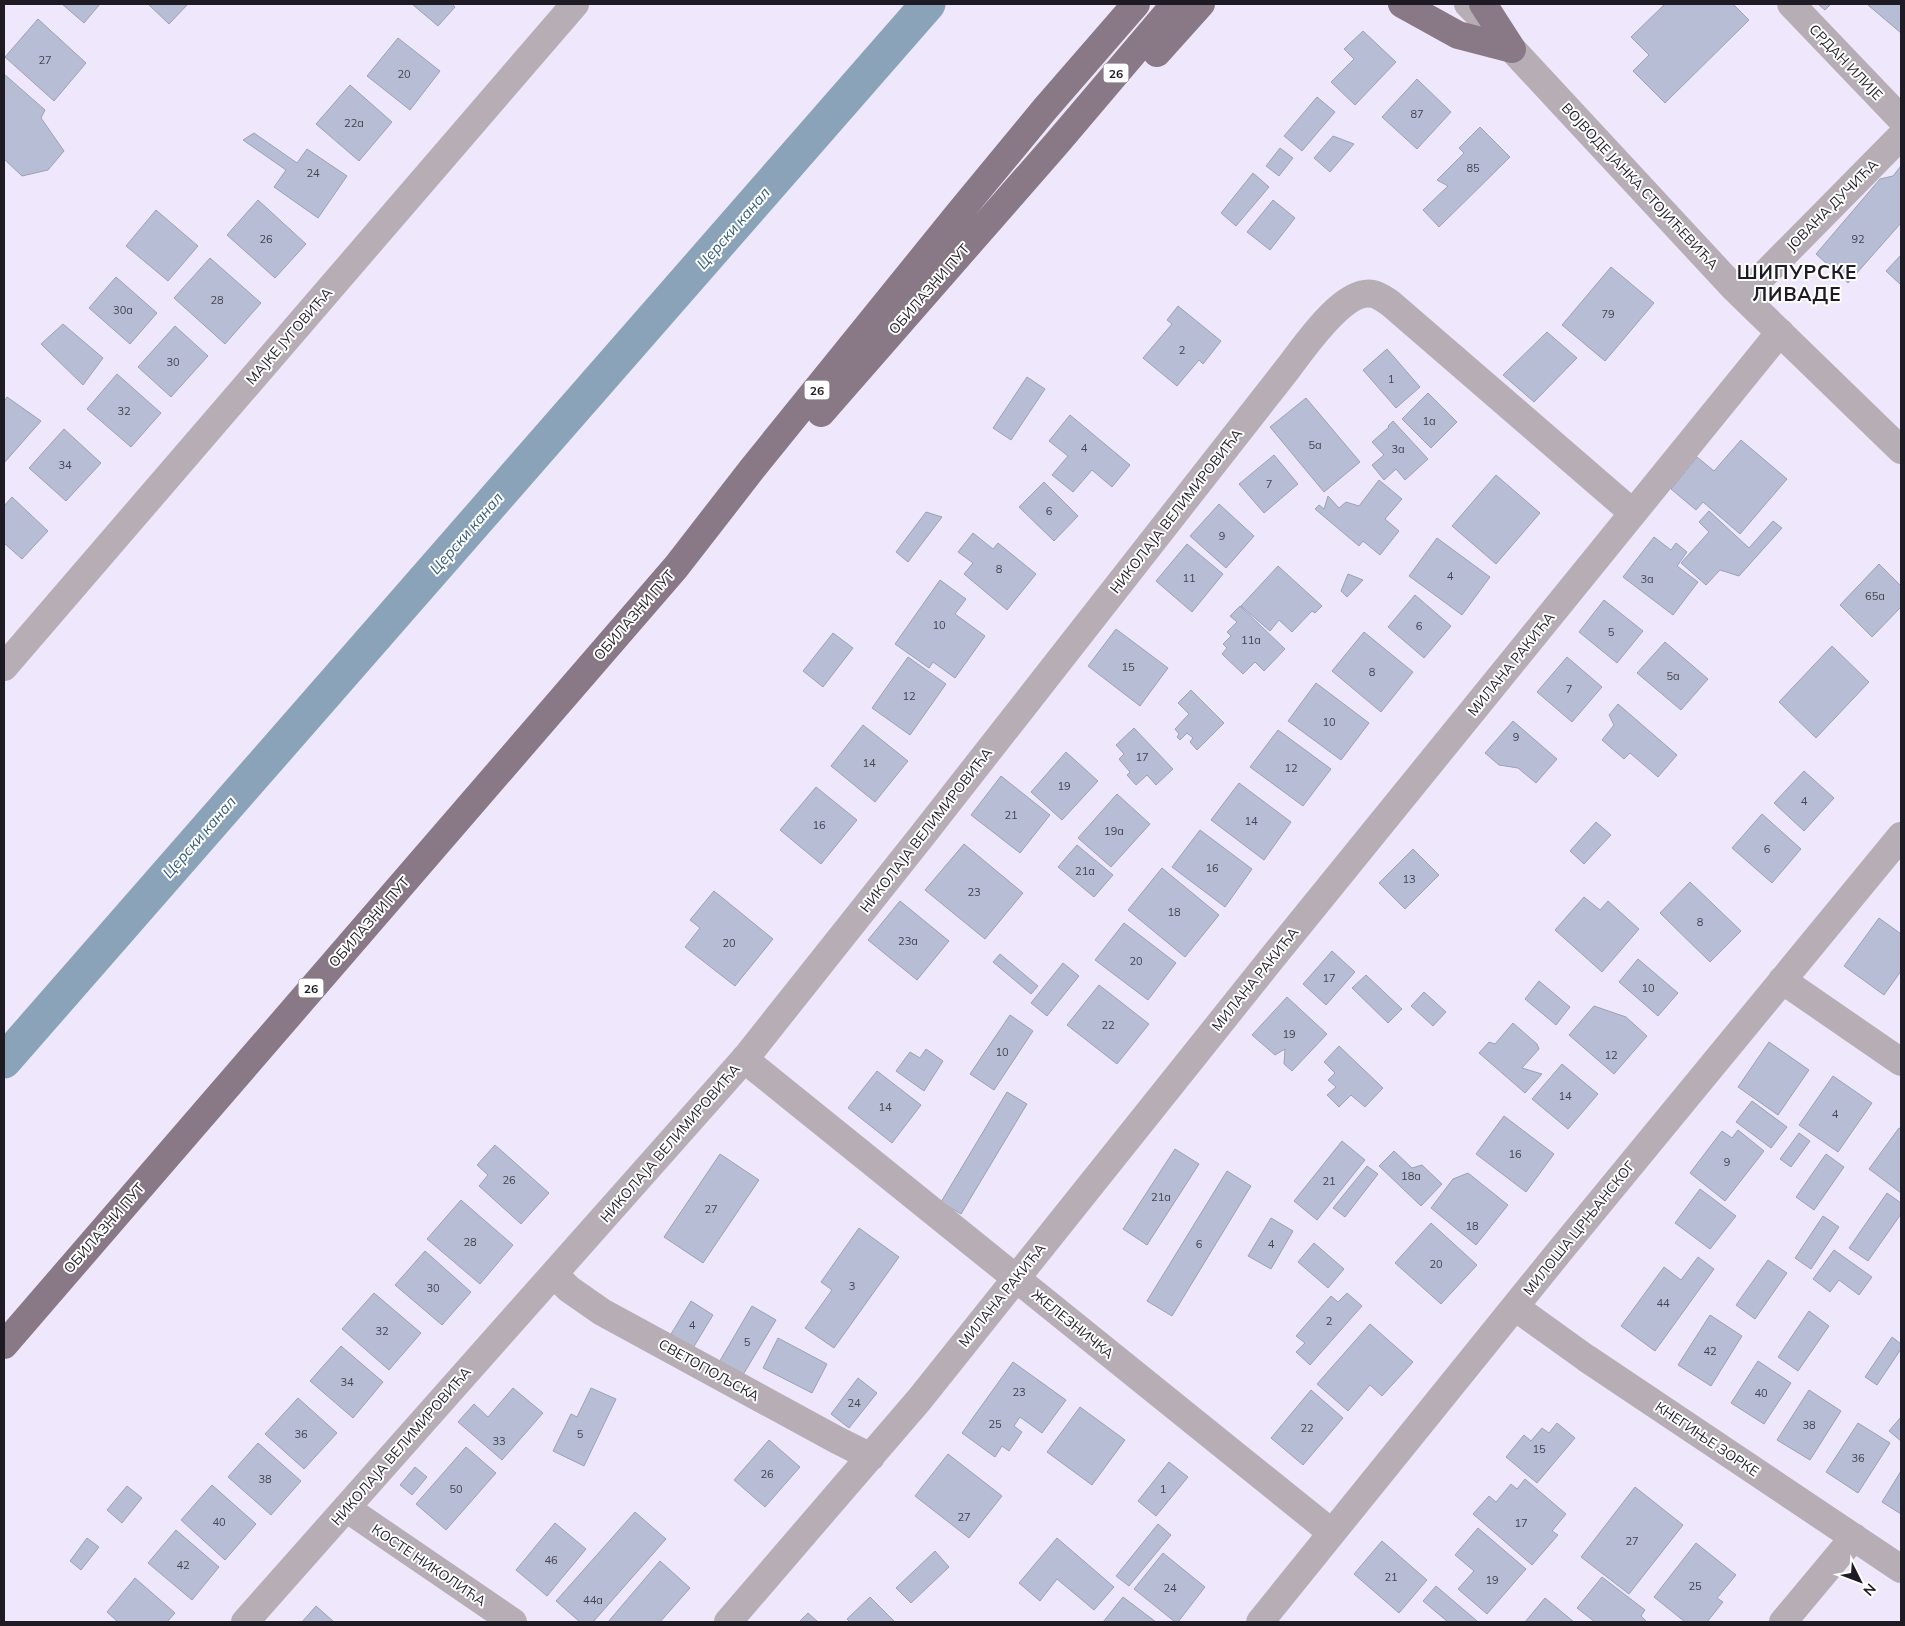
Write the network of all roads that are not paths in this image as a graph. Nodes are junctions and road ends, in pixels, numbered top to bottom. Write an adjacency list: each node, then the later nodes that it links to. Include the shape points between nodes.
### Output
1 (574, 4): 18 (street, МАЈКЕ ЈУГОВИЋА)
2 (1136, 4): 17 (main road, ОБИЛАЗНИ ПУТ / 26, via 959,213)
3 (1175, 4): 12 (main road, ОБИЛАЗНИ ПУТ / 26)
4 (1201, 4): 12 (main road, via 974,258)
5 (1402, 4): 9 (main road, via 1458,35)
6 (1468, 4): 9 (street, ВОЈВОДЕ ЈАНКА СТОЈИЋЕВИЋА)
7 (1483, 4): 9 (main road)
8 (1791, 4): 10 (street, СРДАН ИЛИЈЕ)
9 (1512, 49): 13 (street, ВОЈВОДЕ ЈАНКА СТОЈИЋЕВИЋА)
10 (1901, 119)
11 (1901, 136): 13 (street, ЈОВАНА ДУЧИЋА)
12 (938, 279): 17 (main road, ОБИЛАЗНИ ПУТ / 26, via 764,476)
13 (1743, 296): 14 (street, ВОЈВОДЕ ЈАНКА СТОЈИЋЕВИЋА)
14 (1780, 332): 15 (street, ВОЈВОДЕ ЈАНКА СТОЈИЋЕВИЋА); 16 (street, МИЛАНА РАКИЋА)
15 (1901, 450)
16 (1634, 513): 21 (street, НИКОЛАЈА ВЕЛИМИРОВИЋА, via 1390,303 1373,294 1356,295 1325,322); 24 (street, МИЛАНА РАКИЋА)
17 (676, 567): 26 (main road, ОБИЛАЗНИ ПУТ / 26)
18 (4, 667)
19 (1901, 836): 20 (street, МИЛОША ЦРЊАНСКОГ)
20 (1782, 980): 22 (street); 25 (street, МИЛОША ЦРЊАНСКОГ)
21 (744, 1059): 23 (street, НИКОЛАЈА ВЕЛИМИРОВИЋА); 24 (street, ЖЕЛЕЗНИЧКА)
22 (1901, 1062)
23 (554, 1274): 27 (street, СВЕТОПОЉСКА, via 602,1312); 28 (street, НИКОЛАЈА ВЕЛИМИРОВИЋА)
24 (1016, 1278): 27 (street, МИЛАНА РАКИЋА); 29 (street, ЖЕЛЕЗНИЧКА)
25 (1515, 1307): 29 (street, МИЛОША ЦРЊАНСКОГ); 30 (street, КНЕГИЊЕ ЗОРКЕ)
26 (4, 1345)
27 (871, 1457): 34 (street, МИЛАНА РАКИЋА)
28 (346, 1508): 32 (street, НИКОЛАЈА ВЕЛИМИРОВИЋА); 33 (street, КОСТЕ НИКОЛИЋА)
29 (1332, 1533): 35 (street, МИЛОША ЦРЊАНСКОГ)
30 (1854, 1537): 31 (street, КНЕГИЊЕ ЗОРКЕ); 36 (street)
31 (1901, 1570)
32 (245, 1622)
33 (513, 1622)
34 (728, 1622)
35 (1260, 1622)
36 (1783, 1622)

